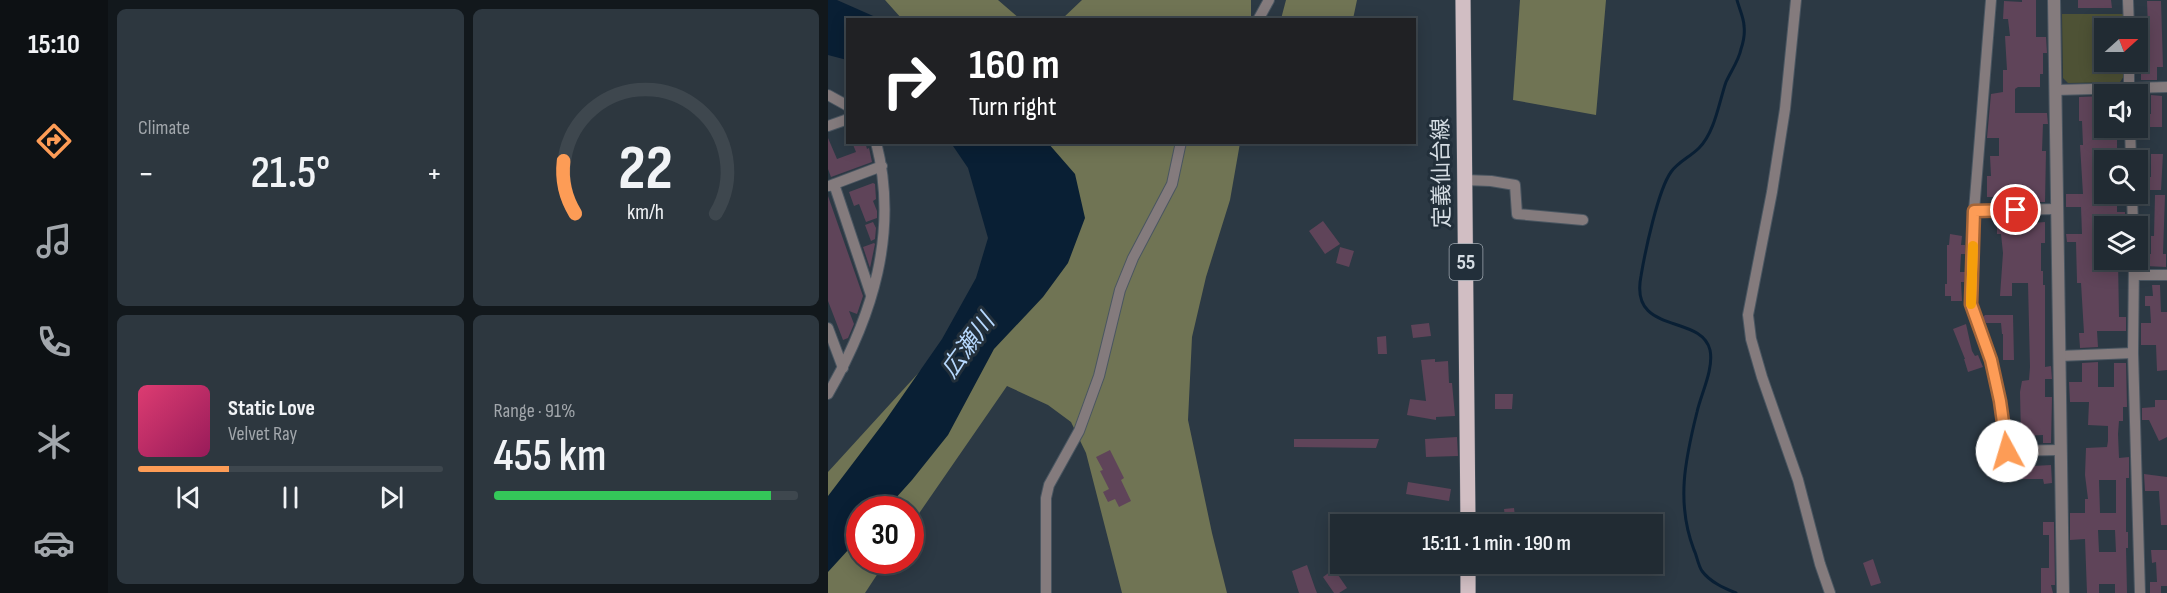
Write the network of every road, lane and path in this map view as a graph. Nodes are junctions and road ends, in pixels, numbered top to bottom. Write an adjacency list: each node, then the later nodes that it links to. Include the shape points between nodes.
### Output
1 (1269, 0): 7 (street)
2 (1463, 0): 20 (main road, 定義仙台線 / 55)
3 (1796, 0): 39 (street, via 1785,109 1748,315 1762,377 1798,480)
4 (1991, 0): 23 (street)
5 (2054, 0): 11 (street)
6 (2128, 0): 8 (street)
7 (1259, 18)
8 (2128, 18)
9 (2167, 87): 10 (street)
10 (2148, 89)
11 (2056, 90): 12 (street); 22 (street)
12 (2094, 91)
13 (828, 95): 14 (street)
14 (846, 105)
15 (846, 120): 16 (street)
16 (828, 126)
17 (876, 144): 19 (street)
18 (1181, 144): 37 (street, via 1172,184 1120,290 1100,376 1079,431 1049,485 1045,511)
19 (882, 166): 21 (street); 28 (street, via 884,228)
20 (1466, 180): 24 (street, via 1515,185 1517,214); 35 (main road, 定義仙台線 / 55)
21 (831, 185): 28 (street)
22 (2057, 209): 23 (street); 31 (street)
23 (1974, 211): 34 (street, via 1971,304 1991,360 2007,451)
24 (1583, 220)
25 (2134, 270): 26 (street)
26 (2134, 275): 27 (street); 30 (street)
27 (2167, 275)
28 (872, 295): 32 (street)
29 (828, 328): 32 (street)
30 (2133, 353): 31 (street); 41 (street)
31 (2059, 356): 34 (street)
32 (843, 368): 33 (street)
33 (828, 394)
34 (2060, 450): 40 (street)
35 (1468, 514)
36 (1468, 574): 38 (main road)
37 (1046, 593)
38 (1468, 593)
39 (1830, 593)
40 (2063, 593)
41 (2140, 593)

